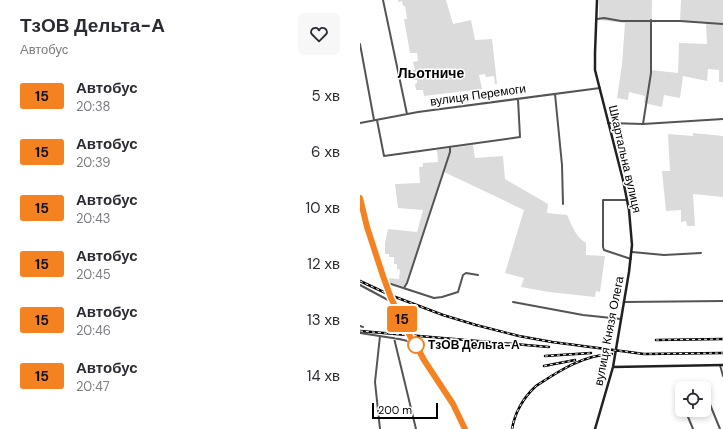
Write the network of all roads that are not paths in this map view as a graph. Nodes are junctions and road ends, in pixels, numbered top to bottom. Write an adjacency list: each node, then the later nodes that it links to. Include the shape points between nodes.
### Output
1 (383, 0): 10 (street)
2 (597, 0): 3 (street, Шкартальна вулиця)
3 (597, 19): 4 (street); 7 (street, Шкартальна вулиця, via 595,60)
4 (651, 20): 5 (street); 15 (street, via 651,73)
5 (723, 24)
6 (360, 44): 12 (street)
7 (600, 88): 8 (street, вулиця Перемоги); 14 (street, Шкартальна вулиця)
8 (555, 94): 9 (street, вулиця Перемоги); 19 (street)
9 (518, 99): 10 (street, вулиця Перемоги); 16 (street, via 520,137)
10 (406, 114): 12 (street, вулиця Перемоги)
11 (723, 119): 15 (street)
12 (376, 120): 13 (street, вулиця Перемоги); 16 (street, via 384,156)
13 (360, 123)
14 (608, 124): 15 (street); 18 (street, Шкартальна вулиця)
15 (643, 124)
16 (450, 147): 26 (street, via 438,192)
17 (360, 198): 24 (street)
18 (627, 200): 20 (street, Шкартальна вулиця); 22 (street, via 603,200 603,247 604,250)
19 (563, 204)
20 (632, 252): 21 (street, via 669,255); 22 (street, Шкартальна вулиця)
21 (701, 253)
22 (631, 259): 30 (street, вулиця Князя Олега)
23 (478, 274): 26 (street, via 466,273 458,292 442,297 434,298)
24 (385, 282): 26 (street); 27 (street)
25 (360, 286): 27 (street, via 388,300)
26 (404, 288)
27 (392, 299): 37 (street)
28 (723, 301): 30 (street)
29 (513, 302): 31 (street)
30 (624, 302): 31 (street, вулиця Князя Олега)
31 (621, 319): 39 (street, вулиця Князя Олега)
32 (360, 326): 33 (street)
33 (363, 326)
34 (360, 333): 35 (street)
35 (380, 336): 36 (street); 43 (street, via 375,382)
36 (394, 338): 37 (street); 44 (street)
37 (413, 342): 45 (street, via 453,404)
38 (721, 365): 39 (street); 40 (street)
39 (613, 367): 46 (street, вулиця Князя Олега)
40 (723, 376)
41 (711, 407): 48 (street)
42 (688, 417): 47 (street)
43 (380, 429)
44 (416, 429)
45 (465, 429)
46 (595, 429)
47 (693, 429)
48 (720, 429)

